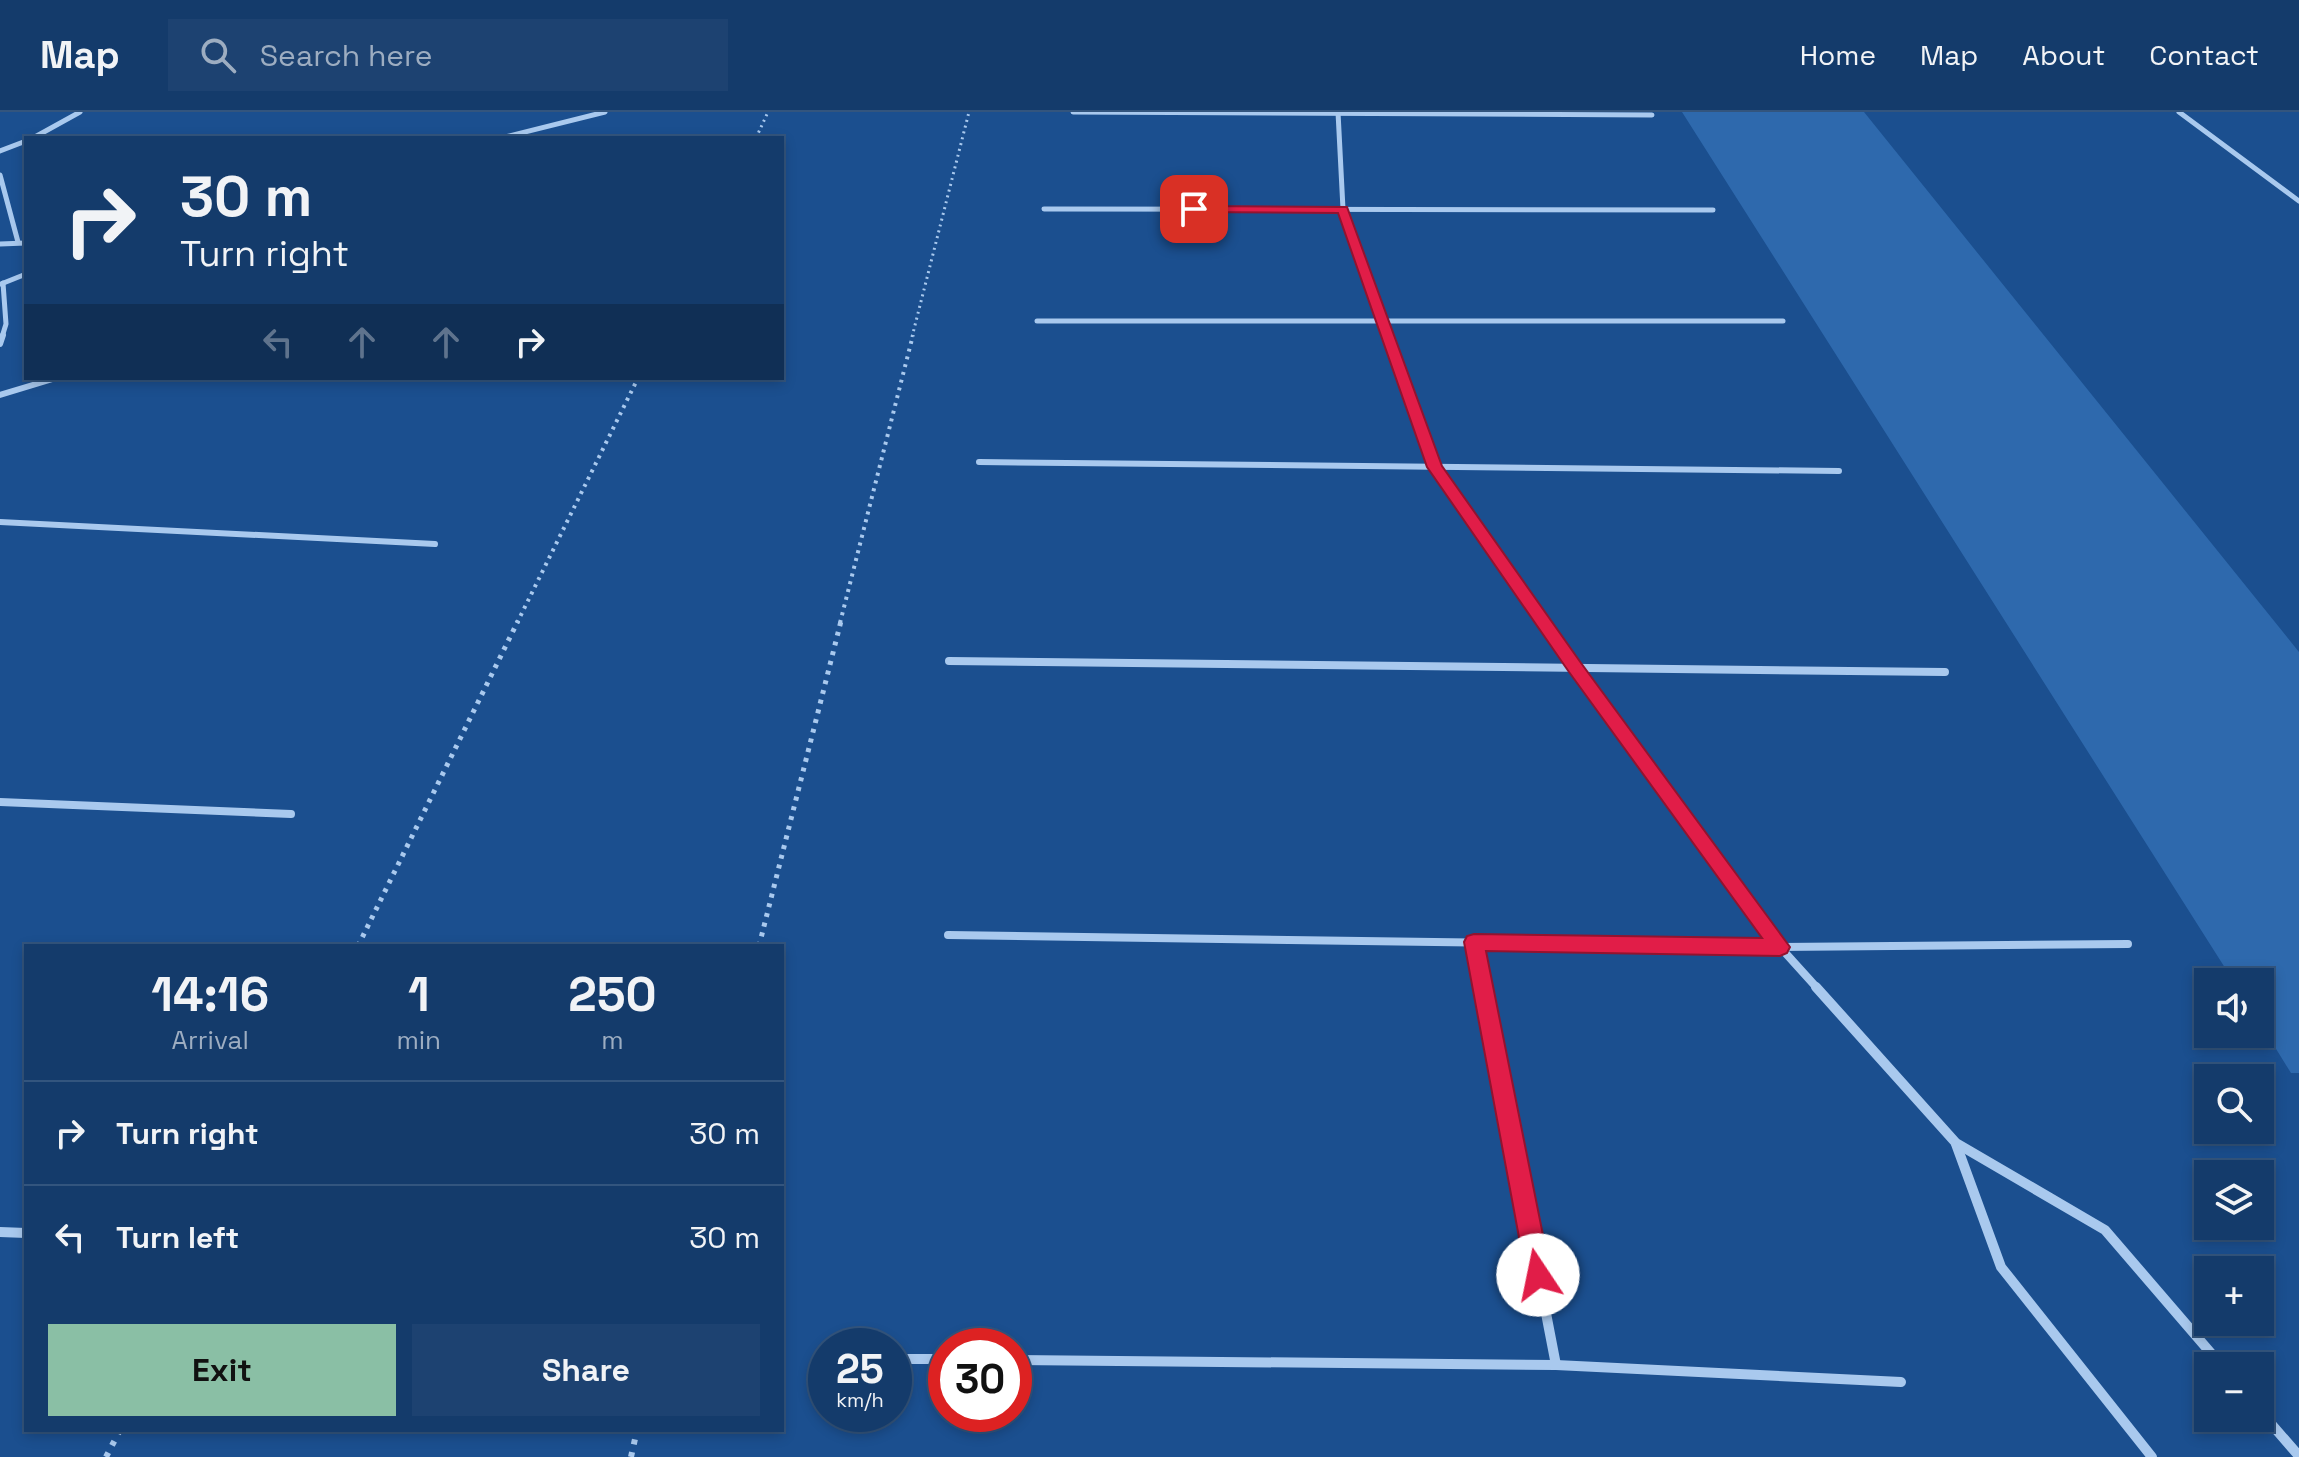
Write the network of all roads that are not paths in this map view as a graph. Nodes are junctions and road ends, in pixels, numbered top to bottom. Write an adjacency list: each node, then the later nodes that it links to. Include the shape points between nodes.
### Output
1 (80, 112): 7 (street)
2 (605, 112): 8 (street)
3 (1073, 112): 5 (street)
4 (2179, 112): 12 (street)
5 (1338, 113): 6 (street); 14 (street)
6 (1652, 115)
7 (37, 136)
8 (509, 136)
9 (24, 142): 10 (street)
10 (0, 151)
11 (0, 175): 16 (street)
12 (2299, 201)
13 (1044, 209): 14 (street)
14 (1343, 209): 15 (street); 21 (street)
15 (1713, 210)
16 (18, 242): 17 (street); 18 (street)
17 (24, 243)
18 (0, 244)
19 (24, 275): 20 (street)
20 (1, 284): 24 (street, via 6,324)
21 (1380, 319): 22 (street); 23 (street); 28 (street)
22 (1037, 321)
23 (1783, 321)
24 (0, 344)
25 (49, 380): 26 (street)
26 (0, 395)
27 (979, 462): 28 (street)
28 (1435, 467): 29 (street); 33 (street)
29 (1839, 471)
30 (0, 522): 31 (street)
31 (435, 544)
32 (949, 661): 33 (street)
33 (1575, 667): 34 (street); 40 (street)
34 (1945, 672)
35 (0, 802): 36 (street)
36 (291, 814)
37 (948, 935): 38 (street)
38 (1474, 942): 40 (street); 46 (street)
39 (2128, 944): 40 (street)
40 (1780, 947): 41 (street)
41 (1956, 1143): 44 (street, via 2105,1230); 50 (street, via 2001,1267)
42 (0, 1232): 43 (street)
43 (24, 1233)
44 (2210, 1352)
45 (1032, 1360): 46 (street)
46 (1556, 1365): 47 (street)
47 (1901, 1382)
48 (2274, 1427): 49 (street)
49 (2299, 1456)
50 (2152, 1457)

